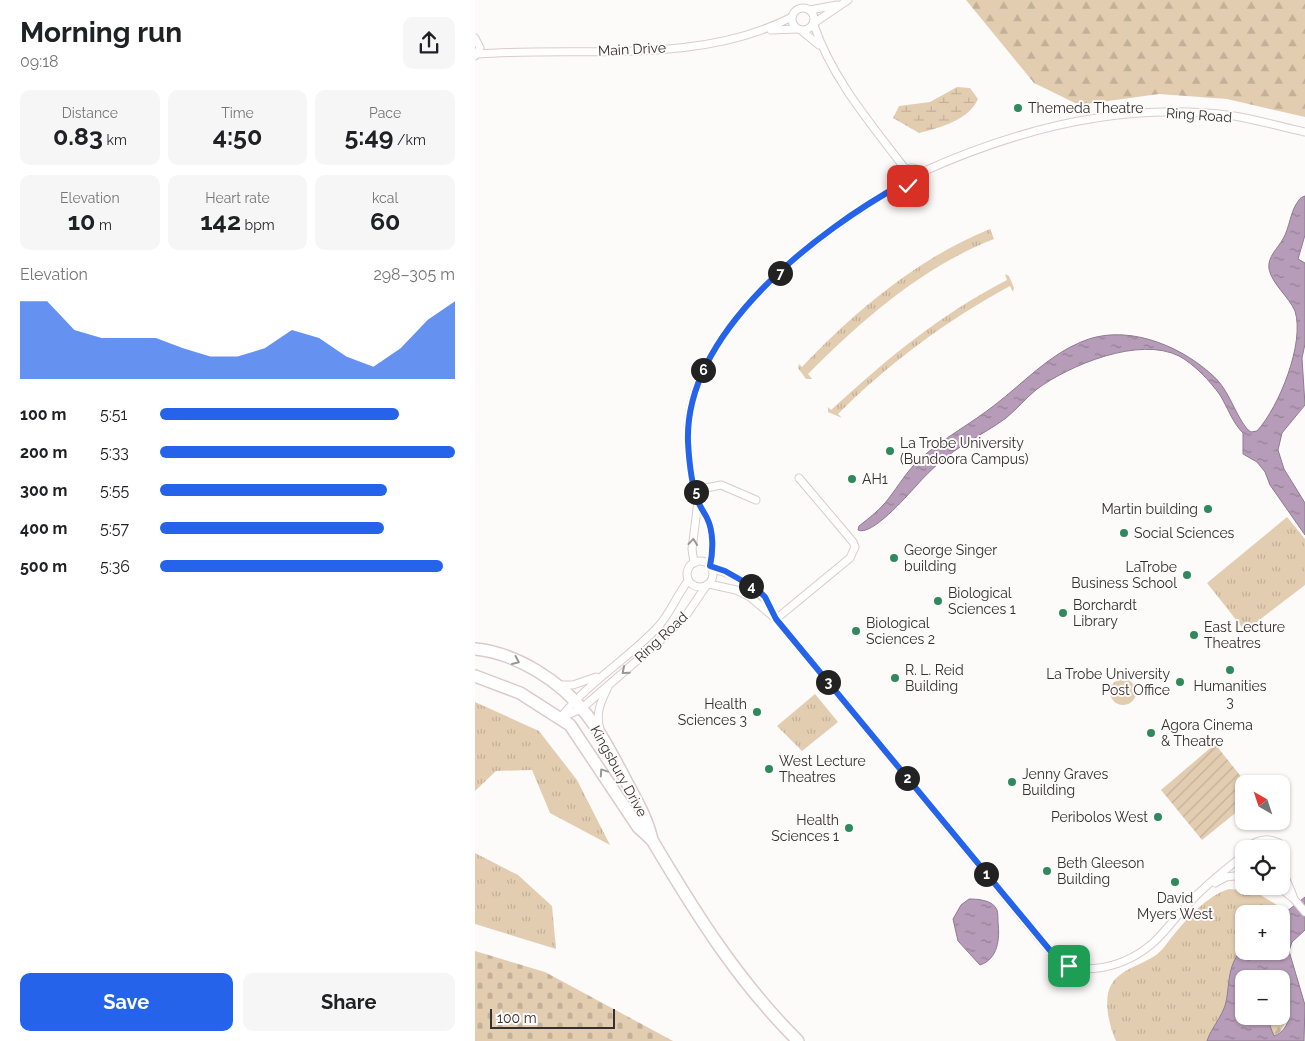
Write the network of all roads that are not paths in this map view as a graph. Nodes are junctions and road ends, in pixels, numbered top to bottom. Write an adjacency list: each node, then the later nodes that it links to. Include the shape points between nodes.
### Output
1 (845, 2): 2 (street); 4 (street)
2 (810, 10): 3 (street, via 800,9); 4 (street)
3 (792, 18): 5 (street, Main Drive); 6 (street)
4 (814, 24): 6 (street); 8 (street)
5 (768, 30): 6 (street, Main Drive); 9 (street, Main Drive, via 703,45 558,53)
6 (800, 30): 8 (street)
7 (477, 40): 9 (street); 10 (street)
8 (821, 47): 12 (street, via 853,98)
9 (495, 52): 10 (street, Main Drive)
10 (476, 55)
11 (1305, 132): 13 (street, Ring Road, via 1206,113 1147,112 1103,116 1002,140)
12 (906, 170): 13 (street, via 913,168); 14 (street)
13 (920, 173): 14 (street, via 917,185)
14 (904, 183): 16 (street, via 844,219 787,265 721,340 698,381 689,411 688,454)
15 (799, 478): 25 (street, via 855,547 850,558)
16 (695, 490): 17 (street, via 721,485); 18 (street)
17 (756, 500)
18 (698, 502): 19 (street, one-way to 18, via 692,549); 20 (street, via 708,520)
19 (694, 562): 20 (street, via 705,562); 21 (street, via 687,571)
20 (711, 568): 22 (street, via 712,578); 23 (street, via 725,571)
21 (688, 581): 22 (street, via 696,587); 27 (street, Ring Road, via 654,631)
22 (707, 585): 24 (street, via 736,590); 29 (street, Ring Road, one-way to 29, via 687,614)
23 (757, 589): 24 (street); 25 (street, via 770,603)
24 (751, 597): 25 (street)
25 (776, 619): 37 (street, via 1062,963 1095,969 1139,952 1165,931)
26 (475, 649): 30 (main road, Kingsbury Drive, one-way to 30, via 510,658)
27 (600, 675): 30 (street, Ring Road, via 573,686); 31 (street, Ring Road)
28 (475, 676): 32 (main road, Kingsbury Drive, via 520,693)
29 (611, 683): 31 (street, Ring Road); 33 (street, Ring Road, via 600,702 598,722)
30 (553, 684): 31 (main road, Kingsbury Drive)
31 (577, 705): 32 (street, Ring Road); 33 (main road, Kingsbury Drive)
32 (560, 718): 34 (main road, Kingsbury Drive, one-way to 32, via 638,827 575,731)
33 (607, 746): 34 (main road, Kingsbury Drive, via 642,810)
34 (652, 840): 42 (main road, Kingsbury Drive, via 717,946)
35 (1235, 860): 37 (street)
36 (1235, 876): 37 (street)
37 (1203, 889)
38 (1290, 889): 40 (street)
39 (1289, 895): 40 (street)
40 (1294, 899): 41 (street)
41 (1305, 912)
42 (799, 1041)

